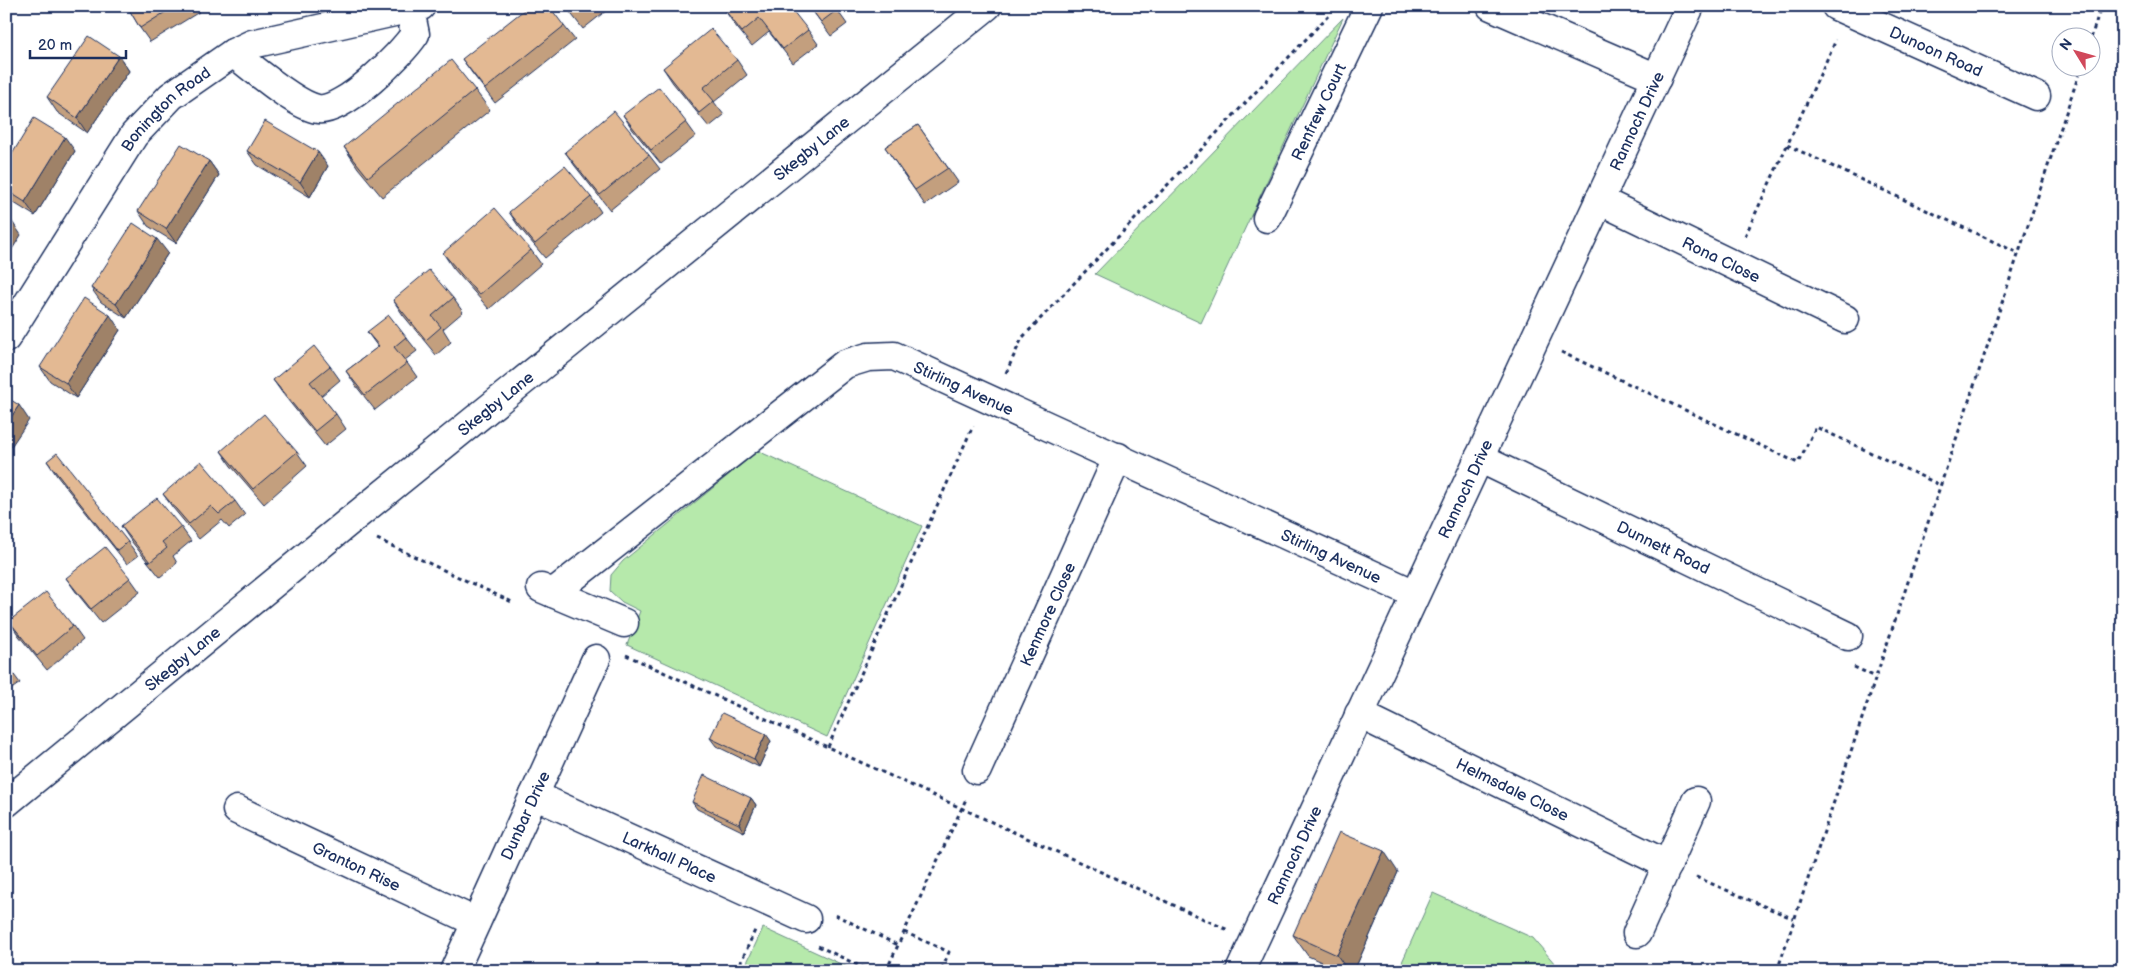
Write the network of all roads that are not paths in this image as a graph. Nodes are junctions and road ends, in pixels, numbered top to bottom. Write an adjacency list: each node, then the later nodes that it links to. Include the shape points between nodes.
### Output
1 (987, 6): 24 (street, Skegby Lane)
2 (1369, 6): 11 (street, Renfrew Court)
3 (1491, 6): 8 (street)
4 (1690, 6): 8 (street, Rannoch Drive)
5 (415, 8): 7 (street, Bonington Road, via 252,44); 7 (street, via 415,34 406,49 359,90 332,108 318,109 300,102)
6 (1842, 9): 9 (street, Dunoon Road)
7 (233, 53): 13 (street, Bonington Road, via 171,96 134,135)
8 (1656, 78): 10 (street, Rannoch Drive)
9 (2036, 96)
10 (1600, 200): 12 (street, Rona Close); 15 (street, Rannoch Drive)
11 (1267, 218)
12 (1845, 319)
13 (6, 338)
14 (1118, 458): 16 (street, Stirling Avenue); 17 (street, Stirling Avenue, via 894,356 868,357 845,364 539,596); 21 (street, Kenmore Close)
15 (1479, 458): 16 (street, Rannoch Drive); 18 (street, Dunnett Road)
16 (1416, 594): 20 (street, Rannoch Drive)
17 (624, 623)
18 (1848, 636)
19 (608, 656): 22 (street, Dunbar Drive)
20 (1359, 714): 26 (street, Helmsdale Close); 30 (street, Rannoch Drive)
21 (977, 770)
22 (534, 795): 27 (street, Larkhall Place, via 768,902); 28 (street, Dunbar Drive)
23 (1696, 801): 26 (street)
24 (6, 803)
25 (237, 810): 28 (street, Granton Rise)
26 (1668, 865): 29 (street)
27 (818, 916)
28 (476, 922): 31 (street, Dunbar Drive)
29 (1637, 933)
30 (1242, 970)
31 (454, 971)

